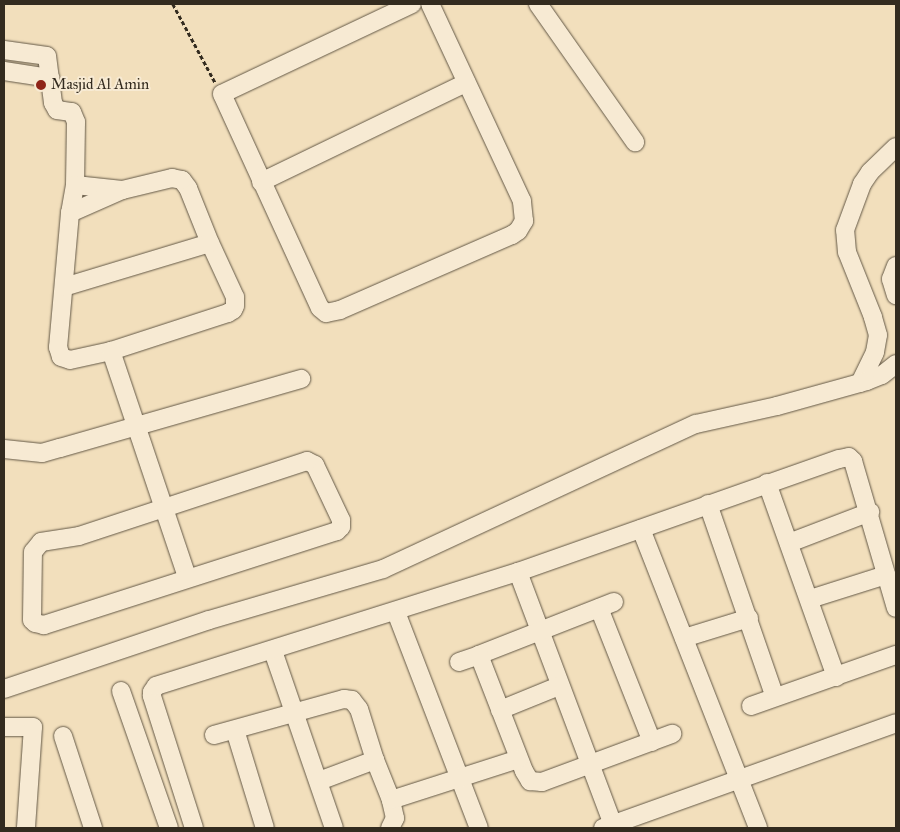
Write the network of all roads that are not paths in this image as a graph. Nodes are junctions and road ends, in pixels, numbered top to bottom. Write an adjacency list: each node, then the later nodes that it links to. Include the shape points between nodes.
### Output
1 (412, 4): 10 (street, via 222,94)
2 (430, 4): 7 (street)
3 (538, 4): 8 (street)
4 (4, 50): 6 (street, via 47,56)
5 (4, 71): 6 (street)
6 (50, 78): 11 (street, via 55,106 58,110 72,112 76,122)
7 (466, 83): 10 (street); 10 (street, via 522,201 524,220 512,235 340,310 326,313 320,308)
8 (635, 142)
9 (896, 147): 21 (street, via 862,184 846,230 847,252 878,335 875,352)
10 (262, 182)
11 (75, 185): 12 (street); 13 (street)
12 (122, 190): 13 (street); 14 (street, via 172,178 182,180)
13 (70, 213): 16 (street)
14 (210, 243): 16 (street); 18 (street, via 235,297 233,310)
15 (896, 266): 17 (street, via 891,279)
16 (64, 287): 18 (street, via 58,347 61,357 70,360)
17 (896, 295)
18 (111, 351): 22 (street)
19 (896, 364): 21 (street, via 877,377)
20 (301, 379): 22 (street)
21 (860, 382): 45 (street, via 777,406 696,424 384,569 209,620)
22 (138, 428): 23 (street, via 42,452); 26 (street)
23 (4, 449)
24 (767, 482): 25 (street); 27 (street, via 851,458); 29 (street)
25 (708, 504): 28 (street); 36 (street)
26 (163, 508): 32 (street); 32 (street, via 79,536 41,542 33,552 32,620 44,626); 32 (street, via 310,461 315,465 341,520 339,529 330,534)
27 (870, 512): 29 (street); 31 (street)
28 (641, 529): 30 (street); 38 (street)
29 (789, 542): 33 (street)
30 (518, 572): 35 (street); 37 (street)
31 (886, 575): 33 (street); 34 (street)
32 (188, 577)
33 (810, 600): 43 (street)
34 (896, 608)
35 (396, 612): 39 (street); 62 (street)
36 (749, 618): 38 (street); 47 (street)
37 (540, 630): 40 (street); 44 (street); 57 (street, via 606,605)
38 (684, 638): 61 (street)
39 (273, 651): 50 (street); 69 (street, via 156,686 152,692)
40 (479, 655): 42 (street); 49 (street)
41 (896, 655): 43 (street)
42 (459, 662)
43 (836, 677): 47 (street)
44 (559, 686): 49 (street); 60 (street)
45 (4, 689)
46 (121, 691): 68 (street)
47 (775, 697): 48 (street)
48 (751, 706)
49 (500, 710): 58 (street)
50 (293, 712): 53 (street); 59 (street, via 344,699 352,700 359,709); 63 (street)
51 (896, 723): 61 (street)
52 (4, 727): 66 (street, via 33,727)
53 (235, 730): 55 (street); 70 (street)
54 (672, 734): 57 (street)
55 (214, 735)
56 (63, 736): 67 (street)
57 (652, 742): 60 (street)
58 (519, 758): 60 (street, via 528,779 537,783); 62 (street)
59 (375, 760): 63 (street); 64 (street)
60 (590, 766): 65 (street)
61 (740, 779): 65 (street); 74 (street)
62 (459, 780): 64 (street); 73 (street)
63 (319, 781): 71 (street)
64 (392, 800): 72 (street, via 394,818)
65 (610, 827)
66 (26, 828)
67 (93, 828)
68 (169, 828)
69 (194, 828)
70 (266, 828)
71 (334, 828)
72 (390, 828)
73 (479, 828)
74 (758, 828)

